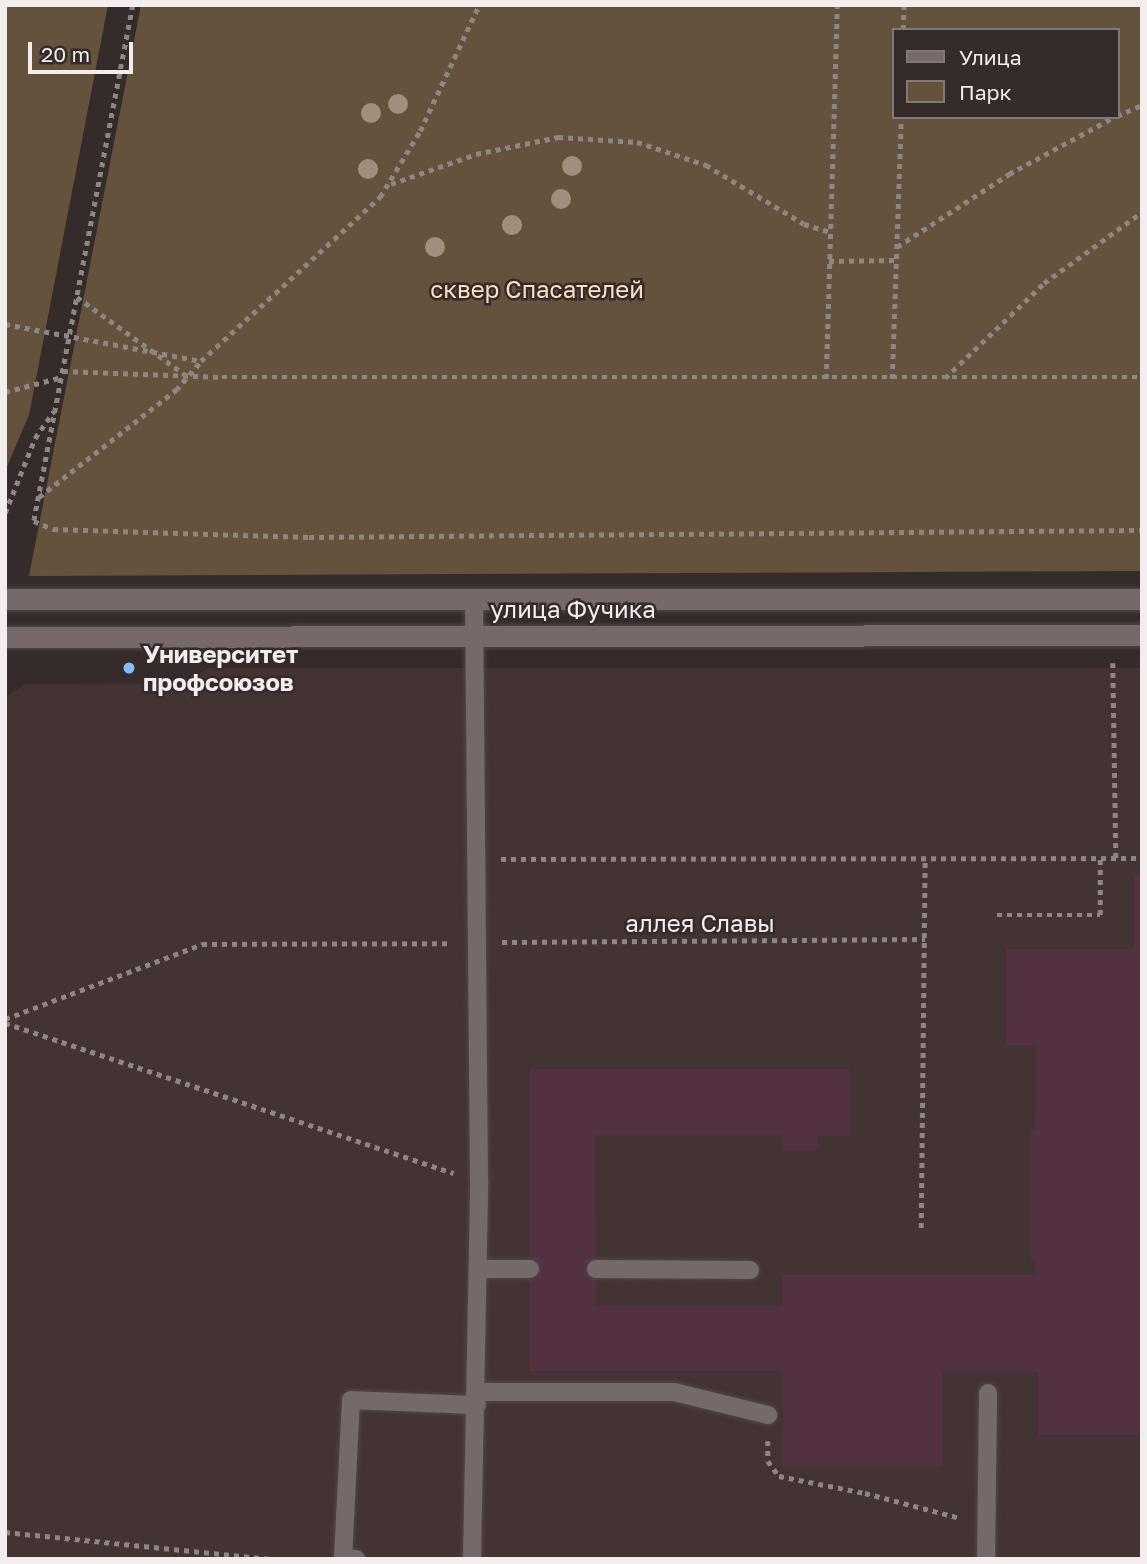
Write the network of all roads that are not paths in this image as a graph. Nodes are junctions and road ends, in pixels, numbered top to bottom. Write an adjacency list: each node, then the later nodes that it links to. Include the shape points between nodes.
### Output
1 (5, 599): 2 (street, улица Фучика)
2 (474, 599): 3 (street, улица Фучика); 5 (lane)
3 (1142, 599)
4 (1142, 635): 5 (street, улица Фучика)
5 (474, 636): 6 (street, улица Фучика); 7 (lane)
6 (5, 637)
7 (478, 1269): 8 (lane); 12 (lane)
8 (530, 1269)
9 (596, 1269): 10 (lane)
10 (750, 1270)
11 (988, 1393): 16 (lane)
12 (477, 1399): 13 (lane, via 674,1392); 14 (lane, via 351,1400 343,1558); 15 (lane)
13 (768, 1415)
14 (356, 1559)
15 (472, 1559)
16 (986, 1559)

